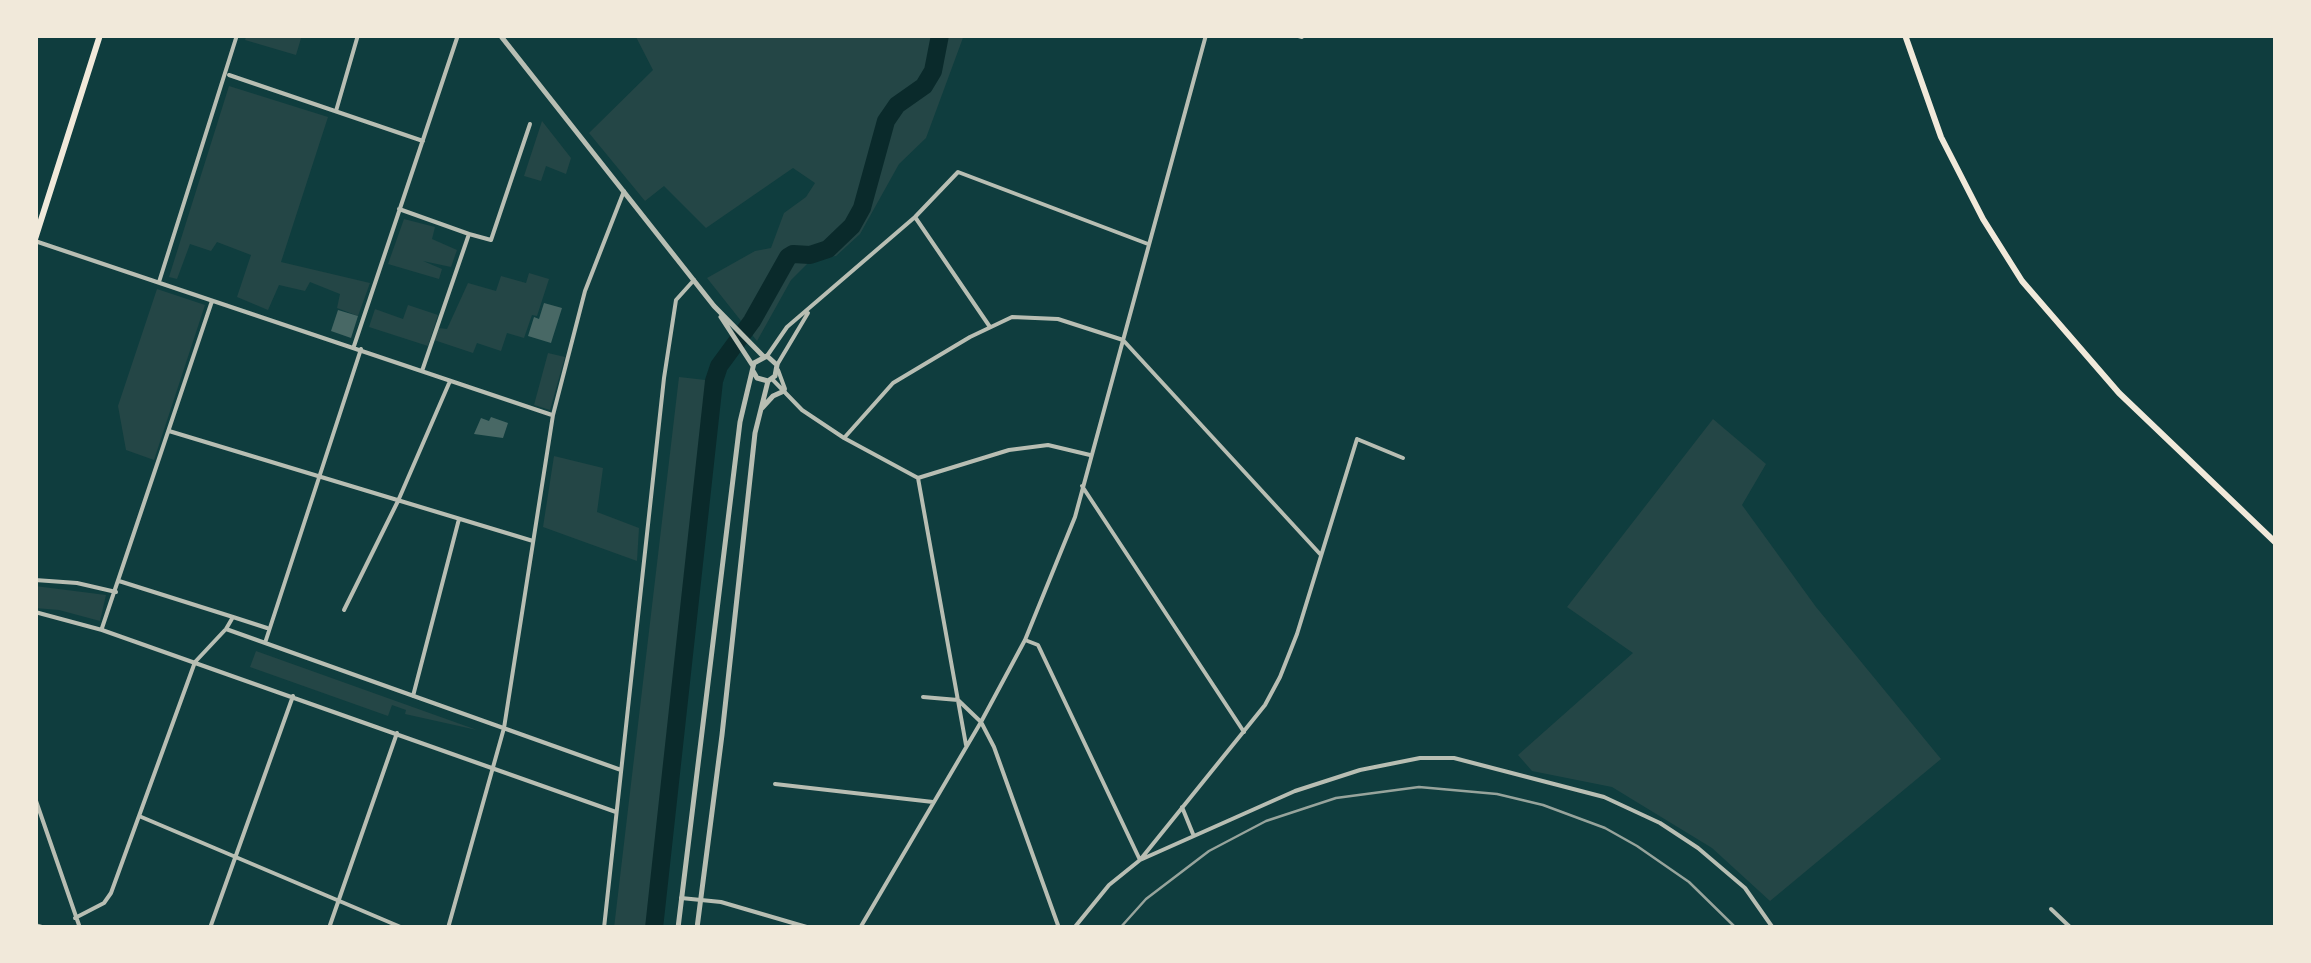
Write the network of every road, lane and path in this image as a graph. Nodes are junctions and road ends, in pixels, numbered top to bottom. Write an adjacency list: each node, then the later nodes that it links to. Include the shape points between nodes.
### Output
1 (100, 35): 16 (main road)
2 (237, 35): 8 (street)
3 (358, 35): 9 (street)
4 (458, 35): 11 (street)
5 (500, 35): 12 (street)
6 (1206, 35): 17 (street)
7 (1905, 35): 45 (main road, via 1941,137 2022,281 2119,394)
8 (227, 74): 9 (street); 19 (street)
9 (336, 111): 11 (street)
10 (530, 124): 15 (street, via 491,240)
11 (423, 141): 13 (street)
12 (624, 191): 18 (street); 34 (street, via 585,291)
13 (399, 209): 15 (street); 25 (street)
14 (915, 217): 17 (street, via 958,172); 21 (street); 22 (street)
15 (469, 234): 29 (street)
16 (35, 240): 19 (street)
17 (1150, 244): 24 (street)
18 (694, 280): 23 (street); 69 (street, via 676,300 664,378)
19 (159, 282): 20 (street)
20 (212, 301): 25 (street); 35 (street)
21 (810, 309): 26 (street); 27 (street)
22 (990, 327): 24 (street, via 1028,315); 36 (street, via 893,383)
23 (733, 330): 26 (street); 28 (street)
24 (1123, 340): 37 (street); 46 (street)
25 (357, 348): 29 (street); 39 (street)
26 (765, 356): 27 (street); 28 (street)
27 (777, 367): 30 (street); 32 (street)
28 (753, 369): 30 (street, via 757,378); 79 (street, via 740,422)
29 (422, 371): 31 (street)
30 (770, 380): 32 (street); 33 (street)
31 (450, 381): 34 (street); 42 (street)
32 (785, 392): 33 (street); 36 (street)
33 (760, 410): 80 (street)
34 (553, 415): 44 (street)
35 (169, 431): 39 (street); 48 (street)
36 (844, 438): 40 (street)
37 (1090, 456): 40 (street, via 1048,445); 41 (street)
38 (1404, 458): 46 (street, via 1357,439)
39 (318, 478): 42 (street); 53 (street)
40 (918, 478): 62 (street)
41 (1082, 486): 56 (street); 65 (street)
42 (398, 500): 43 (street); 50 (street)
43 (458, 519): 44 (street); 60 (street)
44 (533, 540): 64 (street)
45 (2276, 544)
46 (1321, 555): 65 (street, via 1280,676)
47 (35, 580): 49 (street)
48 (120, 580): 49 (street); 52 (street)
49 (116, 592): 54 (street)
50 (344, 610)
51 (35, 612): 54 (street)
52 (234, 618): 53 (street); 55 (street)
53 (269, 629): 57 (street)
54 (102, 630): 58 (street)
55 (226, 630): 57 (street); 58 (street)
56 (1024, 640): 63 (street); 78 (street, via 1038,645)
57 (264, 643): 60 (street)
58 (195, 662): 59 (street); 75 (street)
59 (293, 696): 66 (street); 77 (street)
60 (414, 696): 64 (street)
61 (922, 697): 62 (street)
62 (958, 700): 63 (street); 67 (street)
63 (982, 722): 67 (street); 96 (street)
64 (504, 728): 68 (street); 69 (street)
65 (1244, 732): 73 (street)
66 (396, 734): 68 (street); 81 (street)
67 (966, 747): 72 (street)
68 (493, 768): 74 (street); 90 (street)
69 (620, 770): 74 (street)
70 (775, 784): 72 (street)
71 (35, 798): 83 (street)
72 (933, 802): 95 (street)
73 (1182, 807): 76 (street); 78 (street)
74 (616, 812): 91 (street)
75 (139, 816): 77 (street); 83 (street, via 112,893)
76 (1193, 834): 78 (street); 98 (street, via 1360,770 1454,758 1604,797 1660,823 1744,888)
77 (235, 858): 81 (street); 87 (street)
78 (1140, 860): 97 (street)
79 (682, 898): 80 (street); 92 (street)
80 (700, 899): 93 (street); 94 (street)
81 (338, 901): 88 (street); 89 (street)
82 (2051, 909): 99 (street)
83 (74, 918): 86 (street)
84 (35, 926): 85 (street)
85 (45, 928)
86 (80, 928)
87 (210, 928)
88 (329, 928)
89 (403, 928)
90 (448, 928)
91 (604, 928)
92 (678, 928)
93 (697, 928)
94 (810, 928)
95 (860, 928)
96 (1059, 928)
97 (1074, 928)
98 (1774, 928)
99 (2071, 928)

